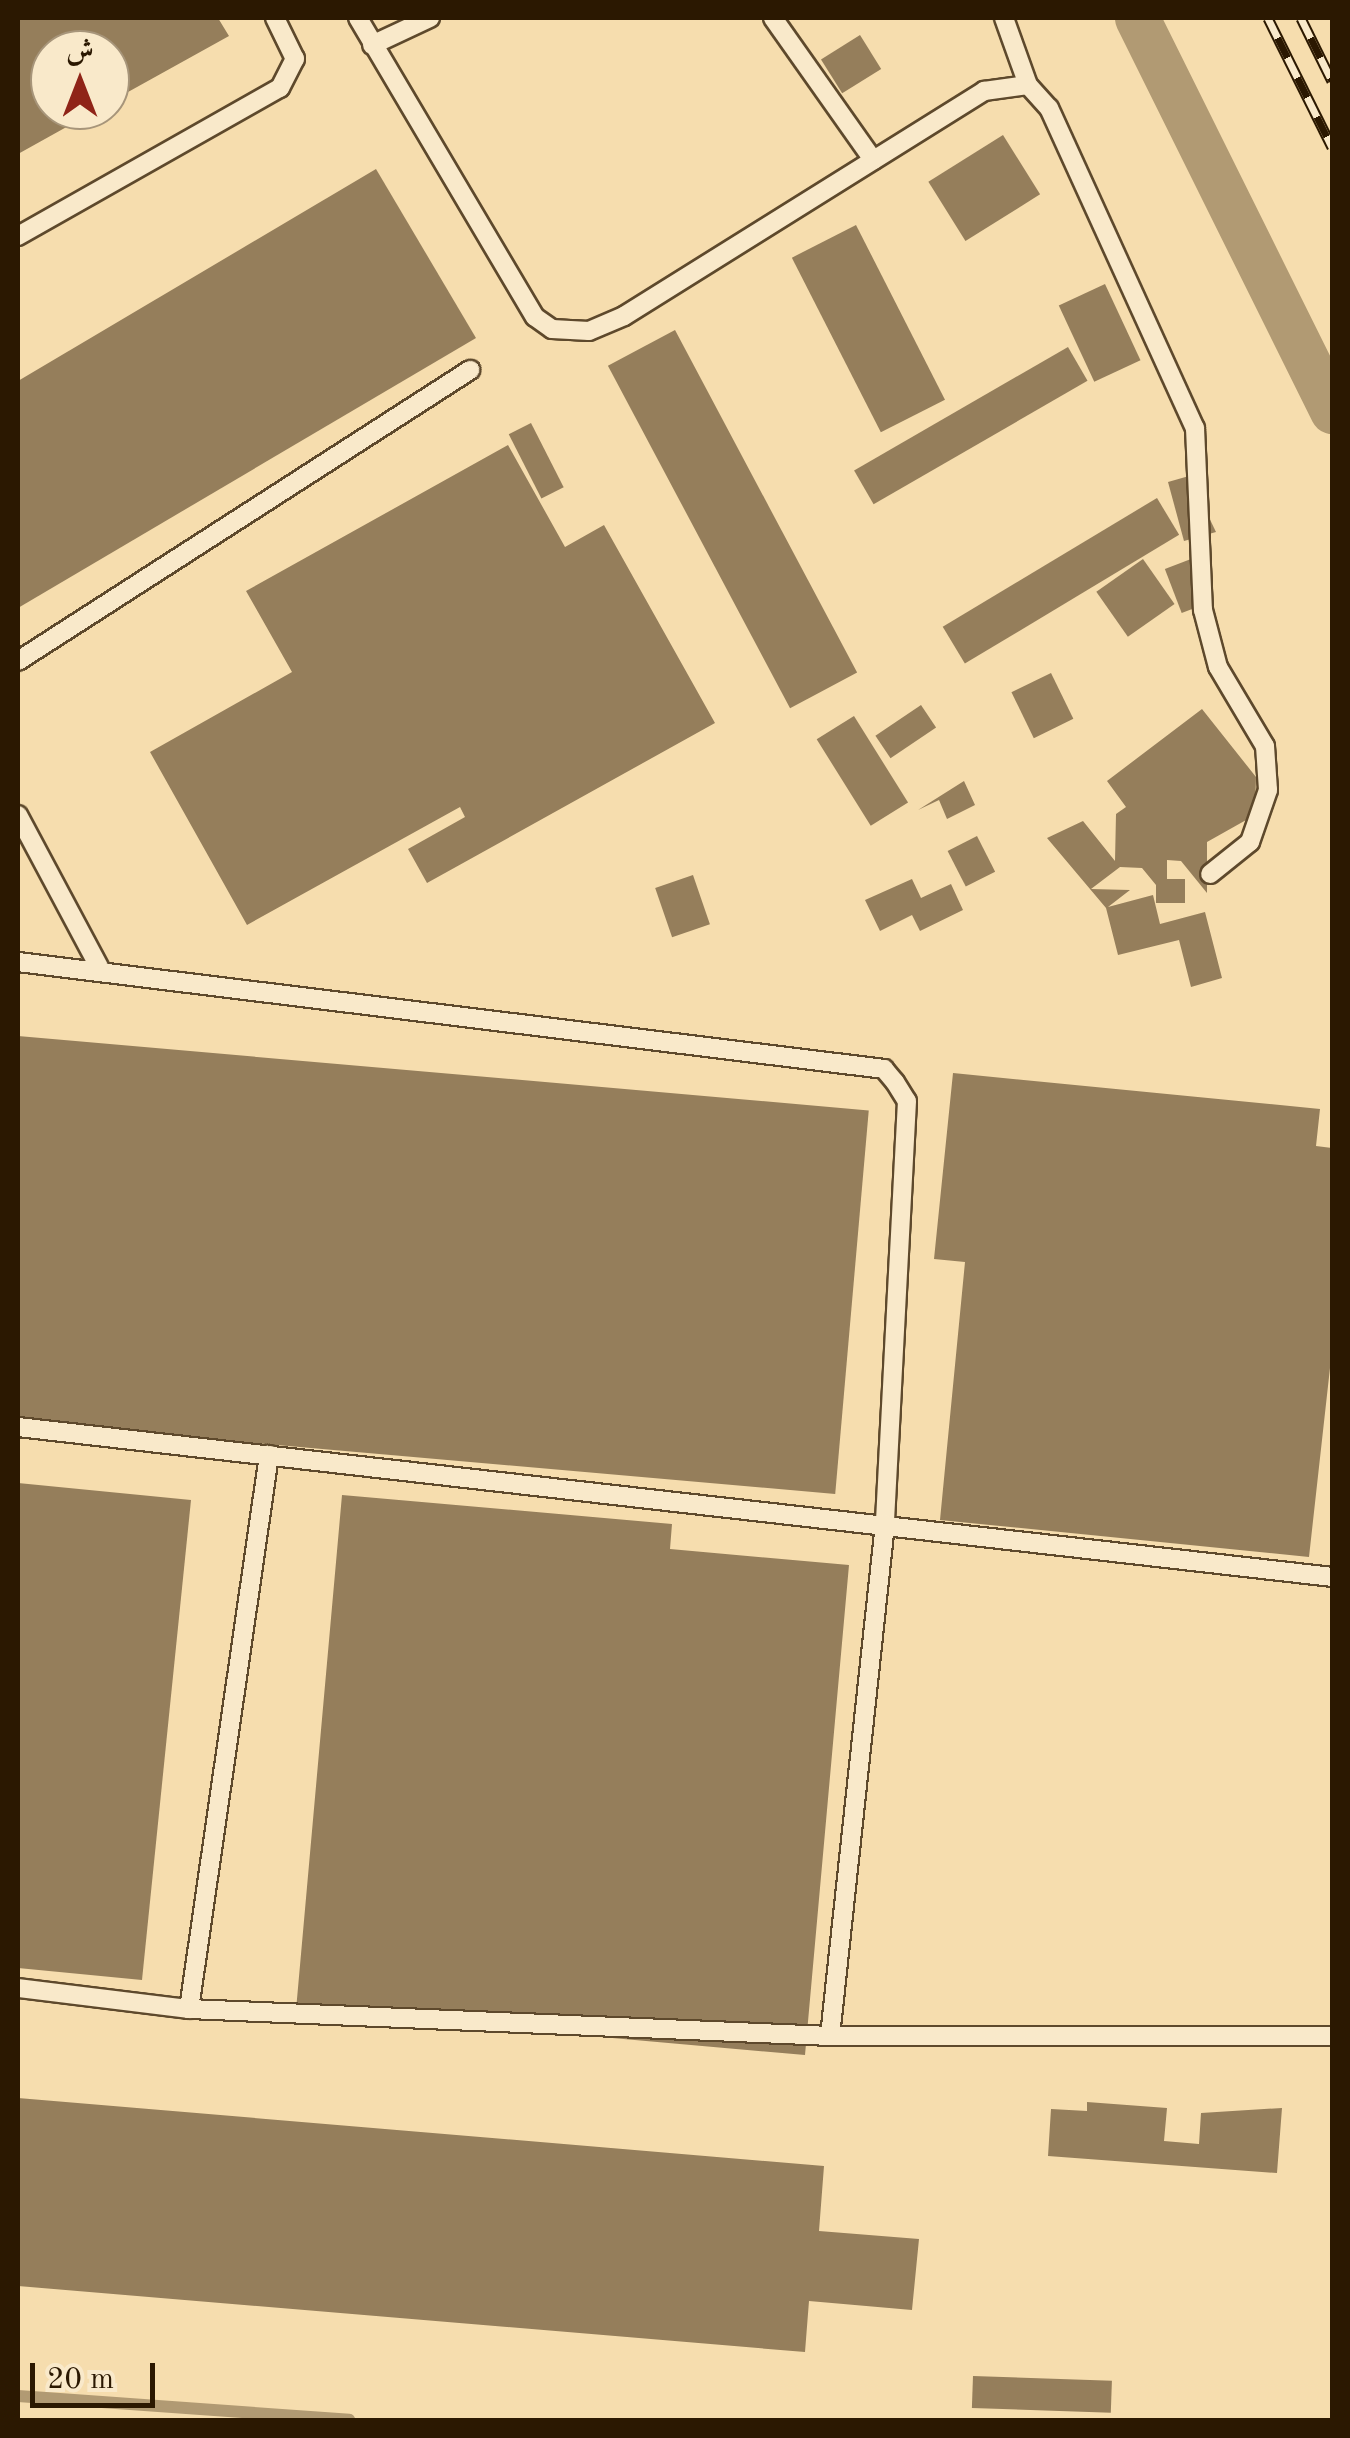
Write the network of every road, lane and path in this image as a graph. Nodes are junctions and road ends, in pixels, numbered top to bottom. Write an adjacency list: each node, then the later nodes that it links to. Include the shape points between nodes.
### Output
1 (275, 18): 9 (lane, via 295,60 280,88)
2 (358, 18): 6 (lane)
3 (430, 18): 6 (lane)
4 (772, 18): 8 (lane)
5 (1004, 18): 7 (lane)
6 (372, 46): 8 (lane, via 534,317 552,329 589,331 624,316)
7 (1028, 85): 8 (lane, via 984,91); 13 (lane, via 1050,108 1195,428 1202,610 1218,666 1266,746 1268,790 1250,842)
8 (874, 160)
9 (18, 236)
10 (470, 370): 11 (lane)
11 (18, 661)
12 (18, 815): 15 (lane)
13 (1210, 874)
14 (18, 962): 15 (lane)
15 (99, 967): 18 (lane, via 884,1069 906,1101)
16 (18, 1426): 17 (lane)
17 (269, 1455): 18 (lane); 21 (lane)
18 (886, 1524): 19 (lane); 22 (lane)
19 (1332, 1577)
20 (18, 1988): 21 (lane)
21 (189, 2009): 22 (lane)
22 (830, 2036): 23 (lane)
23 (1332, 2036)

